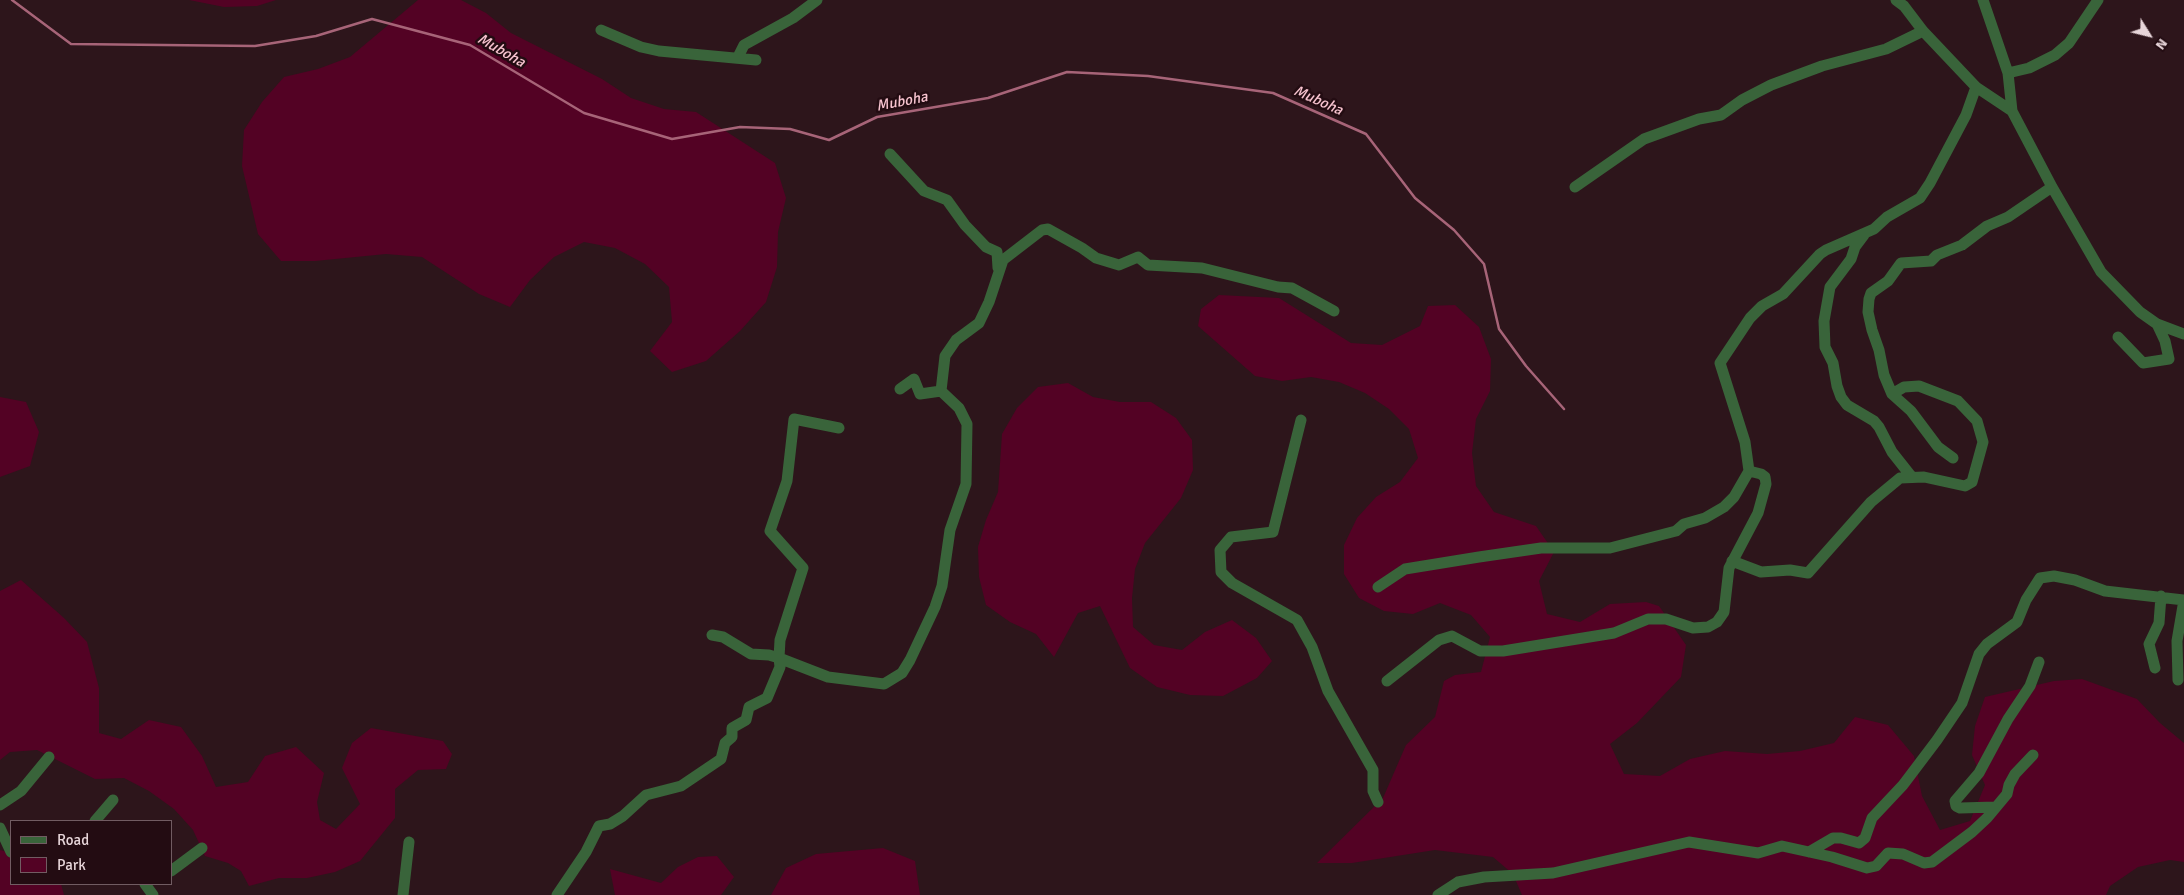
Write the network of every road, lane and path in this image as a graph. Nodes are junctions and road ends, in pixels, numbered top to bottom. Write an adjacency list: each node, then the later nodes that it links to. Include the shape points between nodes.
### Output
1 (817, 0): 7 (street, via 793,18 744,45)
2 (1896, 0): 6 (street)
3 (1983, 0): 9 (street)
4 (2098, 0): 9 (street, via 2068,43 2055,55 2046,62)
5 (601, 30): 7 (street, via 659,51)
6 (1923, 31): 10 (street); 13 (street, via 1886,49 1822,66 1771,85 1721,115 1699,119 1644,139)
7 (738, 57): 8 (street)
8 (756, 60)
9 (2008, 73): 11 (street)
10 (1976, 86): 11 (street); 15 (street, via 1966,116 1920,198 1886,217)
11 (2012, 111): 14 (street)
12 (890, 154): 16 (street, via 924,191 947,200 986,247 997,252)
13 (1575, 187)
14 (2052, 187): 18 (street, via 2101,272 2135,308); 23 (street, via 2008,217 1931,261 1901,262 1888,281 1872,293 1868,312)
15 (1865, 234): 27 (street, via 1826,250 1783,294 1762,306 1742,328 1720,363 1746,442); 28 (street, via 1830,287 1824,321 1826,347 1841,397 1847,405 1874,421)
16 (998, 277): 17 (street, via 1003,260 1042,230 1048,229 1096,258 1119,265 1138,257 1148,265 1202,268 1292,288); 22 (street, via 979,323 956,340 945,356)
17 (1334, 311)
18 (2157, 324): 19 (street); 20 (street, via 2169,359 2143,363)
19 (2184, 334)
20 (2118, 337)
21 (900, 389): 22 (street, via 914,379 920,394)
22 (941, 391): 33 (street, via 959,408 967,424 966,484 950,530 942,586 910,660 902,673 884,684 828,677)
23 (1892, 394): 26 (street, via 1911,410 1938,447); 28 (street, via 1912,385 1942,393 1958,401 1981,428 1983,442 1972,482 1965,486)
24 (1301, 420): 41 (street, via 1273,532 1231,537 1220,550 1221,572 1232,583 1297,620 1312,647 1328,691 1373,770)
25 (839, 428): 33 (street, via 794,418 787,481 770,531 803,568 780,640)
26 (1953, 458)
27 (1749, 471): 29 (street, via 1765,477 1766,484 1758,513); 30 (street, via 1734,497 1724,507 1705,518 1684,524 1676,531 1610,548 1541,548 1405,569)
28 (1911, 476): 29 (street, via 1900,478 1883,490 1808,573 1790,570 1761,572)
29 (1732, 560): 37 (street, via 1727,576 1724,612 1717,622 1708,627 1693,628 1666,619 1648,619 1614,633 1503,651 1480,651 1452,636 1439,640)
30 (1378, 587)
31 (2161, 596): 35 (street, via 2159,623 2149,644); 36 (street, via 2184,600 2177,641); 49 (street, via 2105,591 2054,576 2040,578 2017,622 1979,654 1962,703 1903,785 1872,818 1865,838 1859,843 1833,838)
32 (712, 635): 33 (street, via 723,637 750,654)
33 (778, 658): 52 (street, via 780,668 767,698 749,707 746,720 732,728 732,737 725,743 721,759 681,786 646,795 623,816 600,826)
34 (2039, 662): 43 (street, via 2030,686 2008,719 1980,774 1955,801 1960,808)
35 (2155, 668)
36 (2178, 680)
37 (1387, 681)
38 (2033, 755): 43 (street, via 2015,774 2007,794)
39 (49, 757): 42 (street, via 22,791)
40 (113, 800): 44 (street)
41 (1378, 802)
42 (0, 805)
43 (1995, 806): 49 (street, via 1972,832 1932,862 1924,863 1903,854 1888,853 1876,866 1867,868)
44 (96, 820)
45 (0, 828): 48 (street)
46 (409, 842): 51 (street)
47 (202, 848): 50 (street)
48 (10, 850)
49 (1809, 852): 53 (street, via 1782,846 1758,853 1689,842 1553,874 1484,877 1458,882)
50 (172, 870)
51 (403, 895)
52 (557, 895)
53 (1438, 895)

